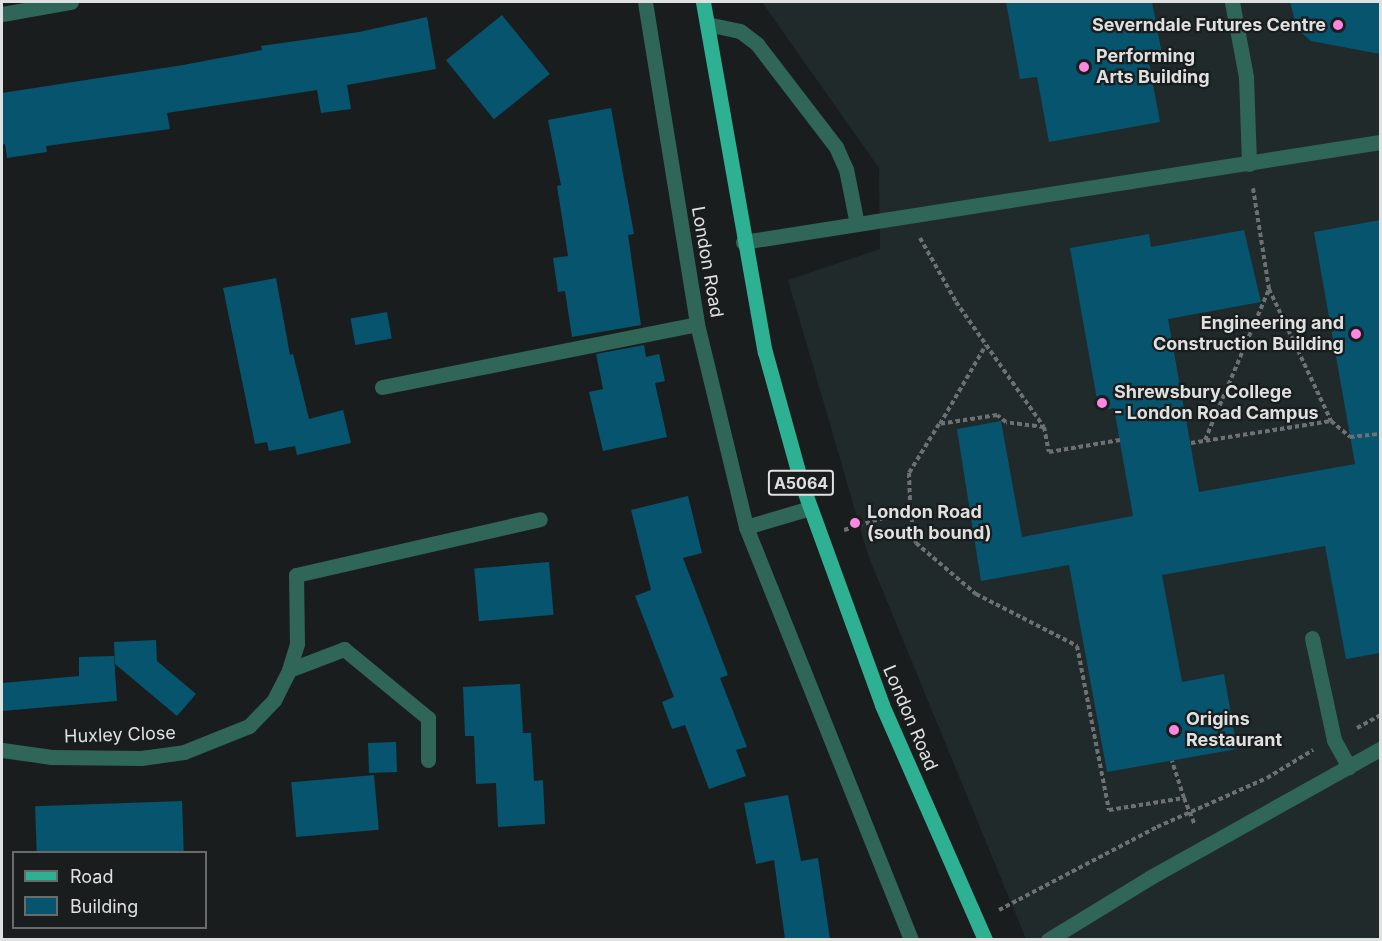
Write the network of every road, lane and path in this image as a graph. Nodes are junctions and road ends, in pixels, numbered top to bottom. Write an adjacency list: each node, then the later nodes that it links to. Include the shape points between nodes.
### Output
1 (72, 2): 5 (street)
2 (645, 2): 13 (street, London Road)
3 (703, 2): 6 (main road, London Road / A5064)
4 (1232, 2): 8 (street, via 1246,77)
5 (2, 14)
6 (706, 24): 10 (street, via 740,31 757,44 836,147 846,169); 11 (main road, London Road / A5064)
7 (1380, 142): 8 (street)
8 (1249, 164): 9 (street); 12 (path)
9 (913, 218): 10 (street); 14 (path, via 926,253)
10 (857, 224): 11 (street)
11 (743, 242): 23 (main road, London Road / A5064, via 765,352)
12 (1269, 289): 16 (path); 21 (path)
13 (697, 324): 15 (street); 26 (street, London Road)
14 (986, 345): 17 (path); 18 (path)
15 (382, 387)
16 (1331, 421): 19 (path, via 1350,437); 21 (path)
17 (939, 424): 18 (path, via 997,415 1006,422); 24 (path, via 909,473)
18 (1044, 427): 20 (path, via 1048,452)
19 (1380, 434)
20 (1120, 440)
21 (1205, 440): 22 (path)
22 (1191, 443)
23 (810, 508): 26 (street); 27 (main road, London Road / A5064)
24 (910, 510): 27 (path); 35 (path, via 916,543 976,594 1077,646 1110,810 1184,798)
25 (540, 519): 29 (street, Huxley Close, via 297,575 297,644)
26 (746, 527): 38 (street, London Road)
27 (820, 537): 37 (main road, London Road / A5064, via 882,705)
28 (1311, 638): 31 (street)
29 (290, 670): 33 (street, Huxley Close, via 274,700 249,726 184,752 93,758); 34 (street, via 344,649 428,718)
30 (1380, 716): 31 (path)
31 (1334, 740): 36 (street); 37 (path, via 1267,778 1157,827)
32 (1380, 749): 36 (street)
33 (2, 750)
34 (428, 760)
35 (1172, 761)
36 (1349, 767): 40 (street)
37 (977, 922): 39 (main road, London Road / A5064)
38 (911, 939)
39 (985, 939)
40 (1048, 939)

